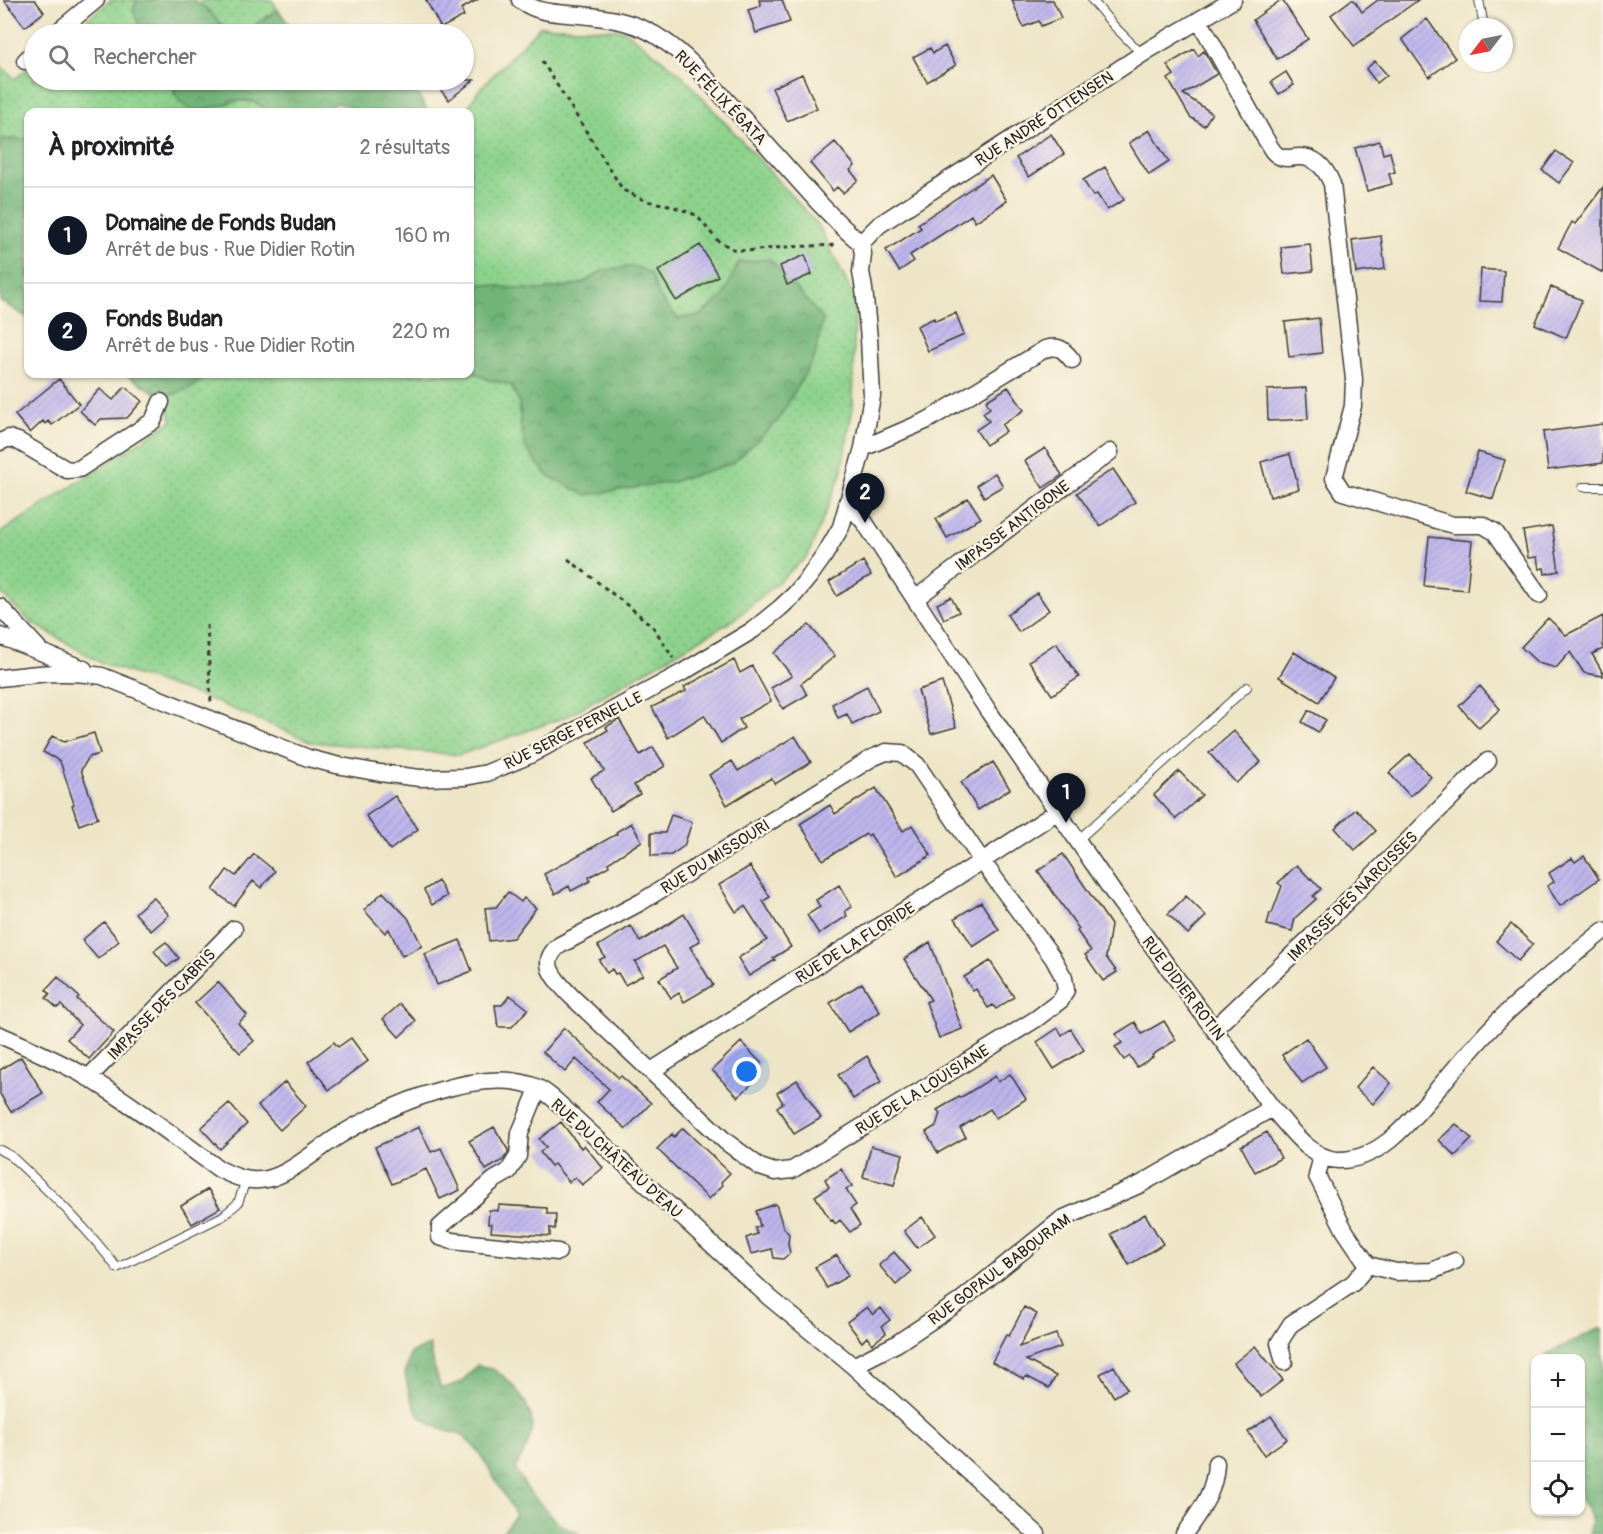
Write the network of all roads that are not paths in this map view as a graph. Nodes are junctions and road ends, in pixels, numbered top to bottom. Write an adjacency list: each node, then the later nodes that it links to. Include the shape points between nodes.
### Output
1 (96, 0): 8 (street)
2 (520, 0): 10 (street, RUE FÉLIX ÉGATA, via 554,14 634,24 671,45)
3 (1092, 0): 9 (lane)
4 (1233, 0): 7 (street, RUE ANDRÉ OTTENSEN)
5 (1479, 0): 6 (lane)
6 (1482, 18)
7 (1199, 20): 9 (street, RUE ANDRÉ OTTENSEN); 19 (street, via 1276,155 1315,160 1332,184 1354,379 1353,406 1334,478 1343,492 1453,525 1483,525 1495,532)
8 (67, 24)
9 (1138, 56): 10 (street, RUE ANDRÉ OTTENSEN, via 879,225)
10 (861, 243): 14 (street, RUE SERGE PERNELLE, via 872,396)
11 (1072, 360): 14 (street, via 1052,347 928,420)
12 (161, 402): 13 (street, via 153,421 79,469 67,470 18,441 9,438)
13 (0, 442)
14 (863, 448): 18 (street, RUE SERGE PERNELLE)
15 (1110, 452): 20 (street, IMPASSE ANTIGONE)
16 (1583, 487): 17 (lane)
17 (1603, 487)
18 (848, 502): 20 (street, RUE DIDIER ROTIN); 24 (street, RUE SERGE PERNELLE, via 841,527 824,556 795,594 753,630 530,755 487,773 420,778 308,758)
19 (1539, 595)
20 (915, 599): 28 (street, RUE DIDIER ROTIN)
21 (0, 607): 23 (street)
22 (0, 636): 23 (street)
23 (43, 653): 24 (street)
24 (102, 676): 25 (street, RUE SERGE PERNELLE, via 56,672)
25 (0, 678)
26 (1247, 687): 29 (lane)
27 (1488, 761): 33 (street, IMPASSE DES NARCISSES)
28 (1058, 811): 29 (street, RUE DIDIER ROTIN); 30 (street, RUE DE LA FLORIDE)
29 (1078, 840): 33 (street, RUE DIDIER ROTIN)
30 (982, 861): 35 (street, RUE DE LA FLORIDE); 35 (street, RUE DE LA LOUISIANE, via 1064,978 1066,990 1061,1000 1026,1025 792,1170 775,1172 760,1167 725,1141); 35 (street, RUE DU MISSOURI, via 917,765 902,753 886,752 641,902 560,945 548,962 557,982)
31 (234, 929): 36 (street, IMPASSE DES CABRIS)
32 (1603, 931): 40 (street, via 1497,1022 1419,1111 1385,1143 1350,1159)
33 (1214, 1029): 38 (street, RUE DIDIER ROTIN)
34 (0, 1035): 36 (street, RUE DU CHÂTEAU D'EAU)
35 (651, 1071)
36 (88, 1078): 41 (street, RUE DU CHÂTEAU D'EAU, via 219,1169)
37 (538, 1089): 41 (street, RUE DU CHÂTEAU D'EAU, via 487,1081 435,1091 358,1124 282,1174); 42 (street, via 520,1133 518,1156 508,1172 440,1227 440,1238); 46 (street, RUE DU CHÂTEAU D'EAU, via 552,1097 770,1298)
38 (1272, 1108): 40 (street, RUE DIDIER ROTIN, via 1309,1148); 46 (street, RUE GOPAUL BABOURAM, via 1142,1184 1062,1219 959,1302 896,1344)
39 (0, 1150): 41 (lane, via 12,1156 75,1216 117,1268 223,1216 238,1203)
40 (1322, 1156): 44 (street, via 1317,1176 1345,1231)
41 (246, 1180)
42 (558, 1252)
43 (1455, 1261): 44 (street, via 1432,1271 1396,1272)
44 (1368, 1265): 45 (street, via 1353,1283 1291,1324 1279,1343)
45 (1284, 1362)
46 (853, 1366): 48 (street, RUE DU CHÂTEAU D'EAU)
47 (1216, 1463): 49 (street, via 1207,1501)
48 (1037, 1534)
49 (1184, 1534)

